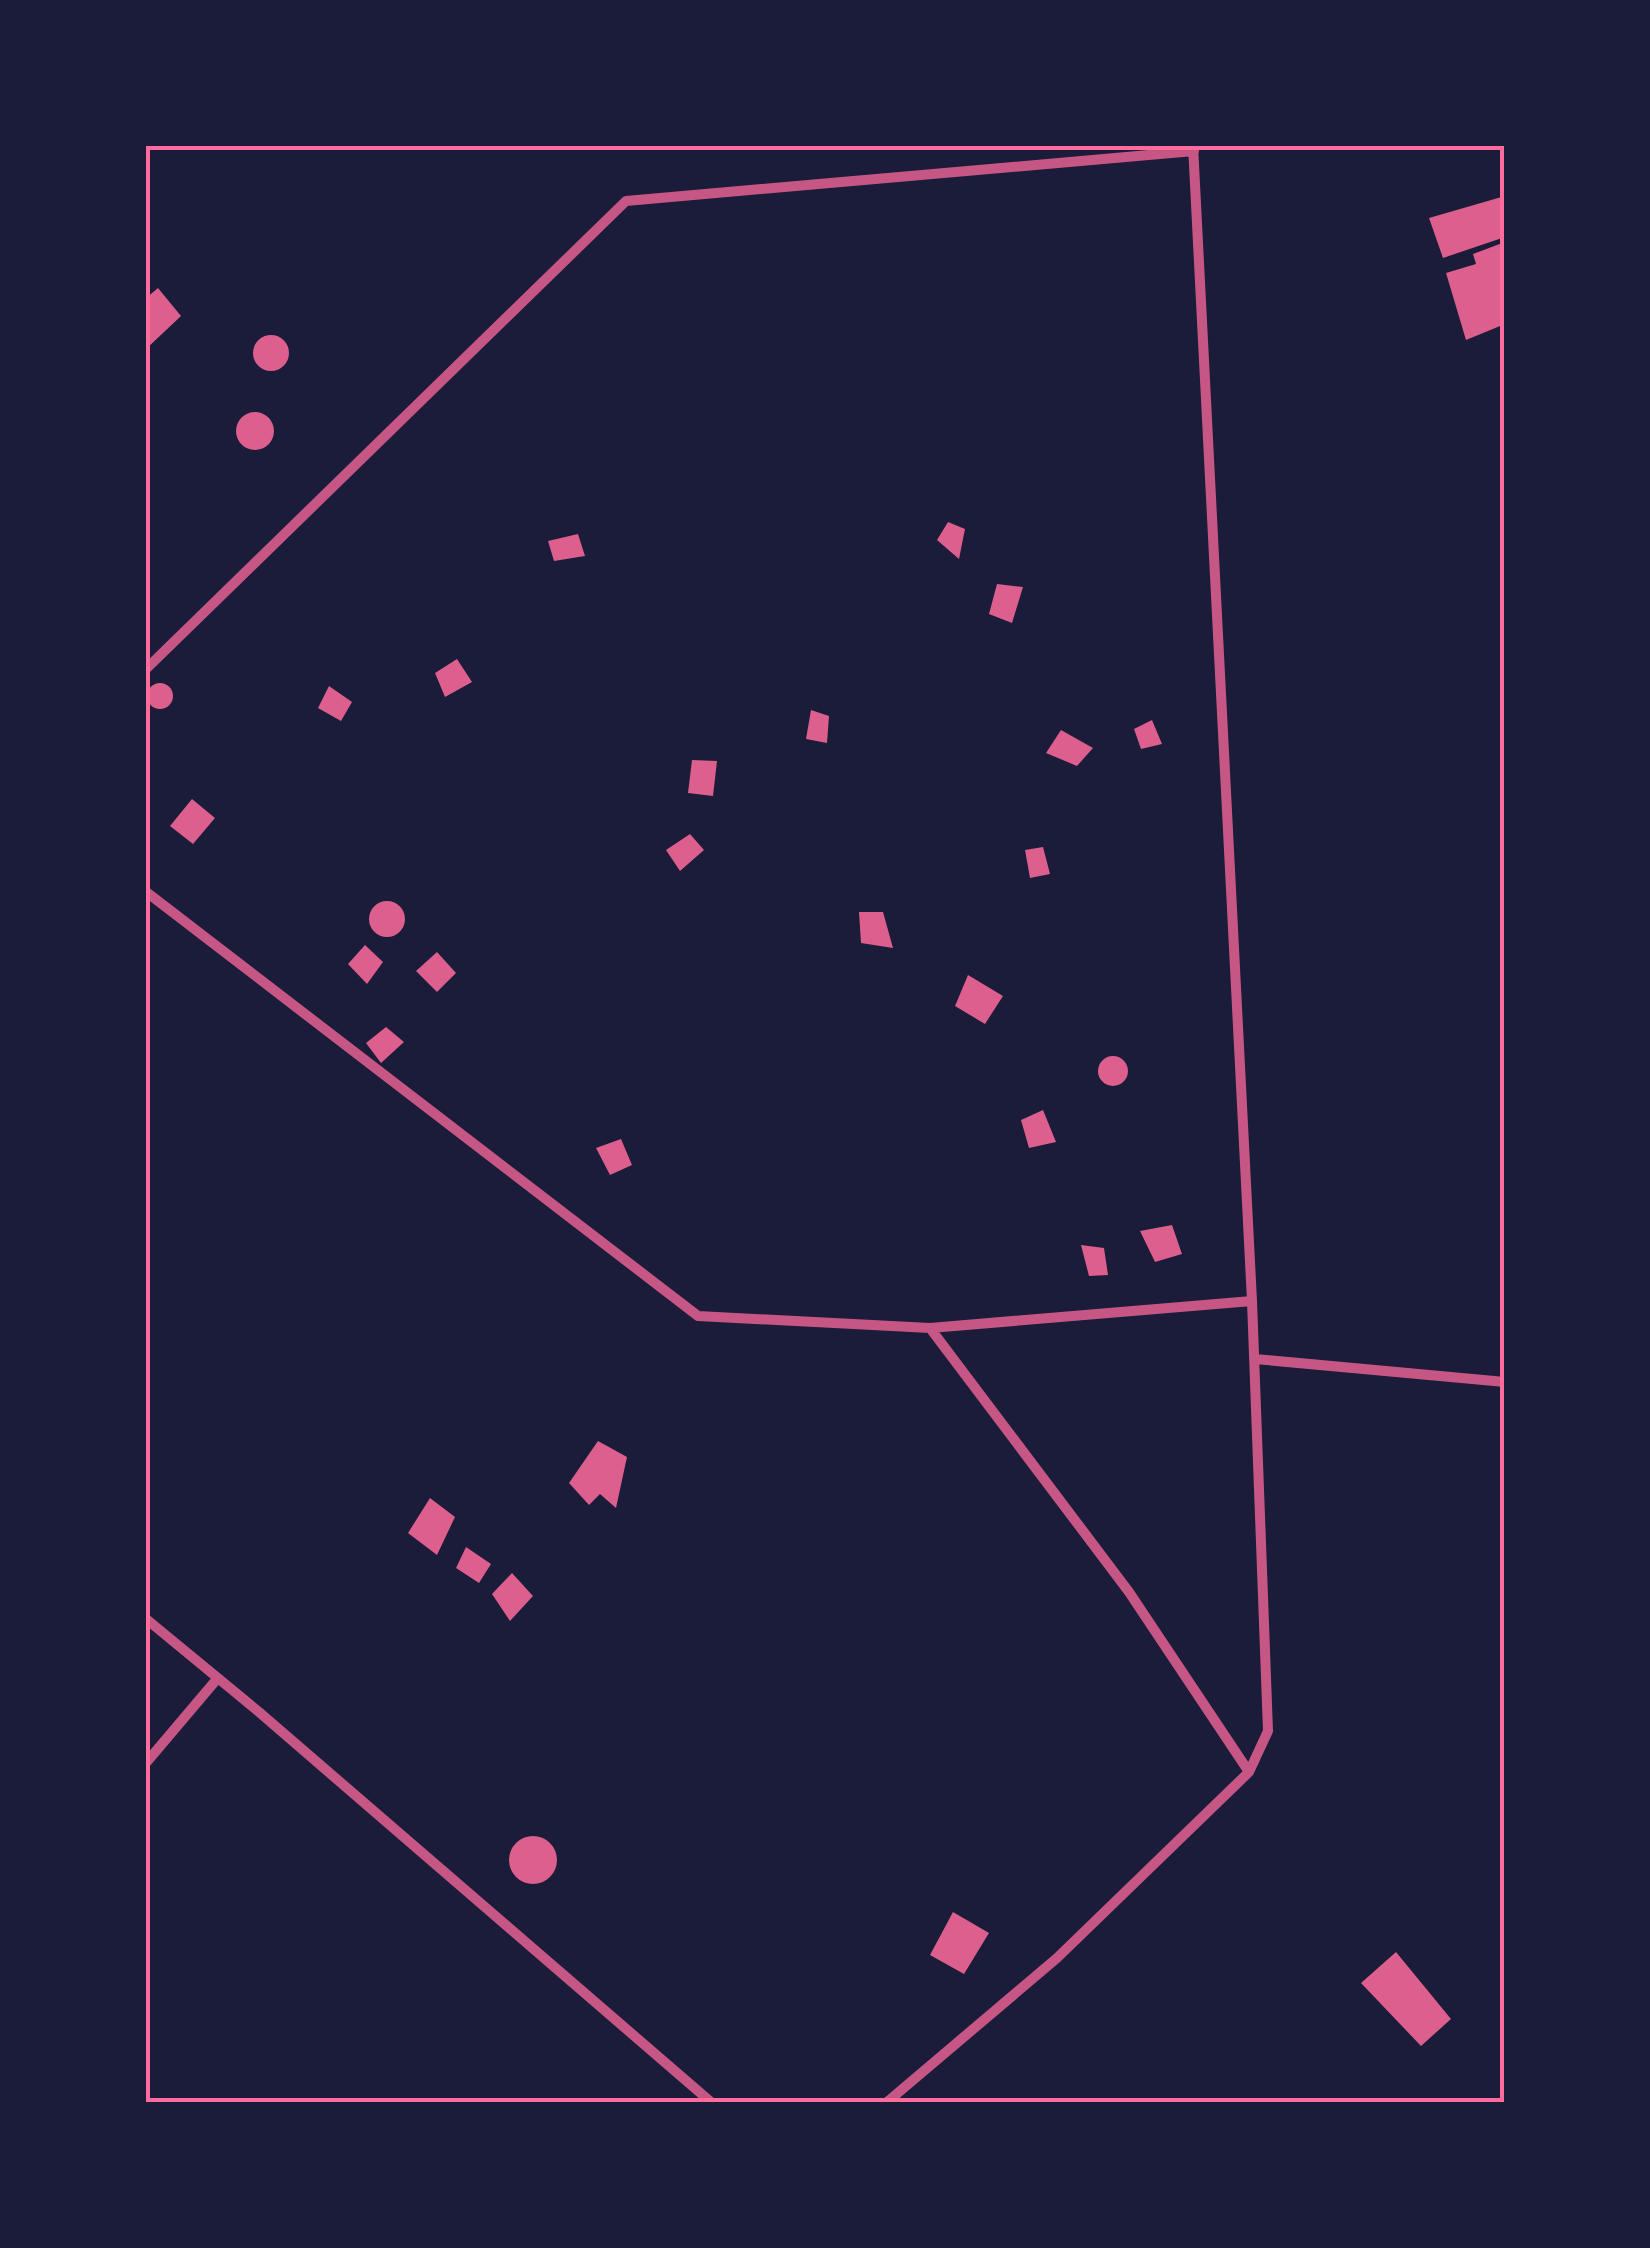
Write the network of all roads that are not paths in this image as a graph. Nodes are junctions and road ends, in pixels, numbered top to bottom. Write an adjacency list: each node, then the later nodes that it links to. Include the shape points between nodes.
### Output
1 (1193, 148): 2 (street, via 626,201); 4 (street)
2 (145, 670)
3 (145, 890): 5 (street, via 698,1316)
4 (1252, 1301): 5 (street); 6 (street)
5 (930, 1328): 11 (street, via 1129,1592)
6 (1255, 1359): 7 (street); 11 (street, via 1268,1730)
7 (1505, 1382)
8 (145, 1618): 9 (street)
9 (217, 1679): 10 (street); 12 (street)
10 (145, 1764)
11 (1249, 1772): 13 (street, via 1057,1958)
12 (712, 2103)
13 (886, 2103)

